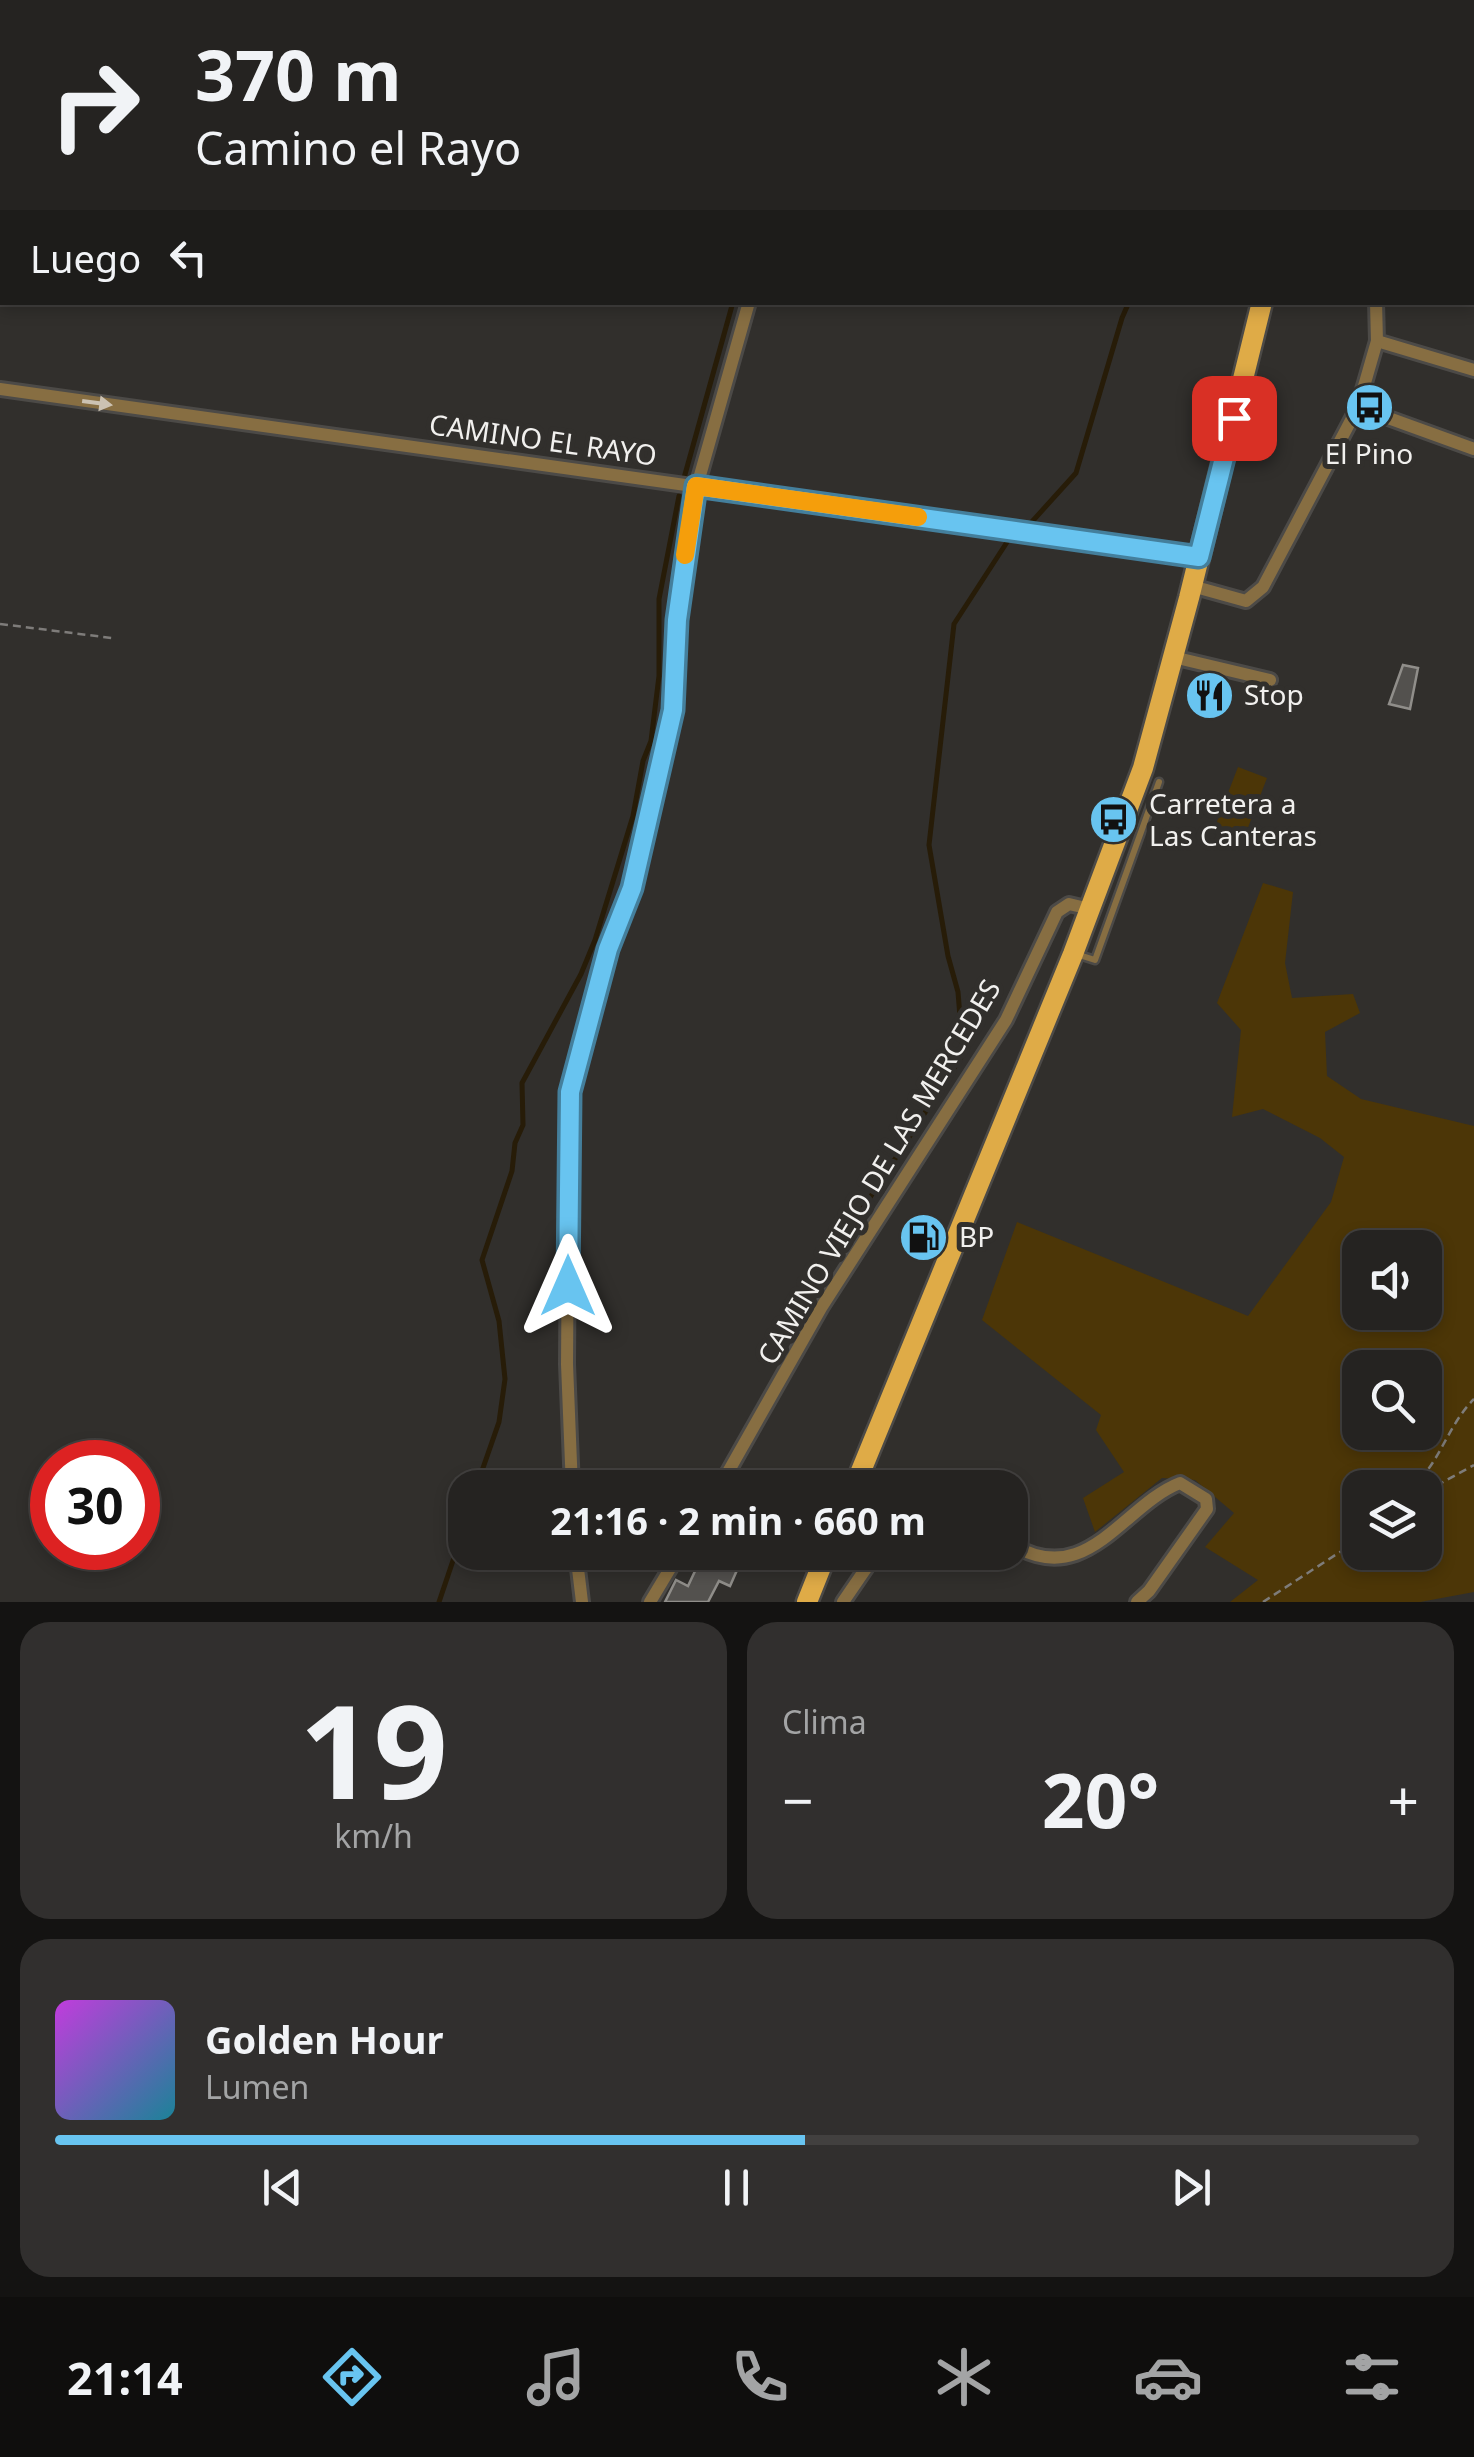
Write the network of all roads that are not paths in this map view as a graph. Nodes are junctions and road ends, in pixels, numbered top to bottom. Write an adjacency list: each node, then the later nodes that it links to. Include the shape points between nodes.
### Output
1 (748, 305): 9 (street)
2 (1261, 305): 10 (main road)
3 (1376, 305): 4 (street)
4 (1377, 341): 5 (street); 7 (street)
5 (1474, 370)
6 (0, 389): 9 (street, CAMINO EL RAYO, one-way to 9)
7 (1358, 407): 8 (street); 11 (street, via 1264,587 1246,601)
8 (1474, 449)
9 (696, 486): 10 (street, CAMINO EL RAYO); 17 (street, via 677,620 673,710 632,888 608,949 570,1092)
10 (1199, 557): 11 (main road)
11 (1192, 586): 12 (main road)
12 (1173, 658): 13 (street); 15 (main road, via 1143,768)
13 (1270, 680)
14 (1159, 782): 16 (lane, via 1095,960)
15 (1090, 909): 16 (main road); 18 (street, CAMINO VIEJO DE LAS MERCEDES, via 1068,904 1058,912 1006,1020 820,1308)
16 (1073, 954): 19 (main road)
17 (571, 1470)
18 (730, 1470)
19 (861, 1470)
20 (1028, 1555): 29 (street, via 1062,1558 1092,1546 1180,1483 1206,1499 1208,1509)
21 (578, 1570): 25 (street)
22 (669, 1570): 26 (street)
23 (820, 1570): 27 (main road)
24 (865, 1570): 28 (street)
25 (582, 1602)
26 (650, 1602)
27 (807, 1602)
28 (843, 1602)
29 (1137, 1602)

